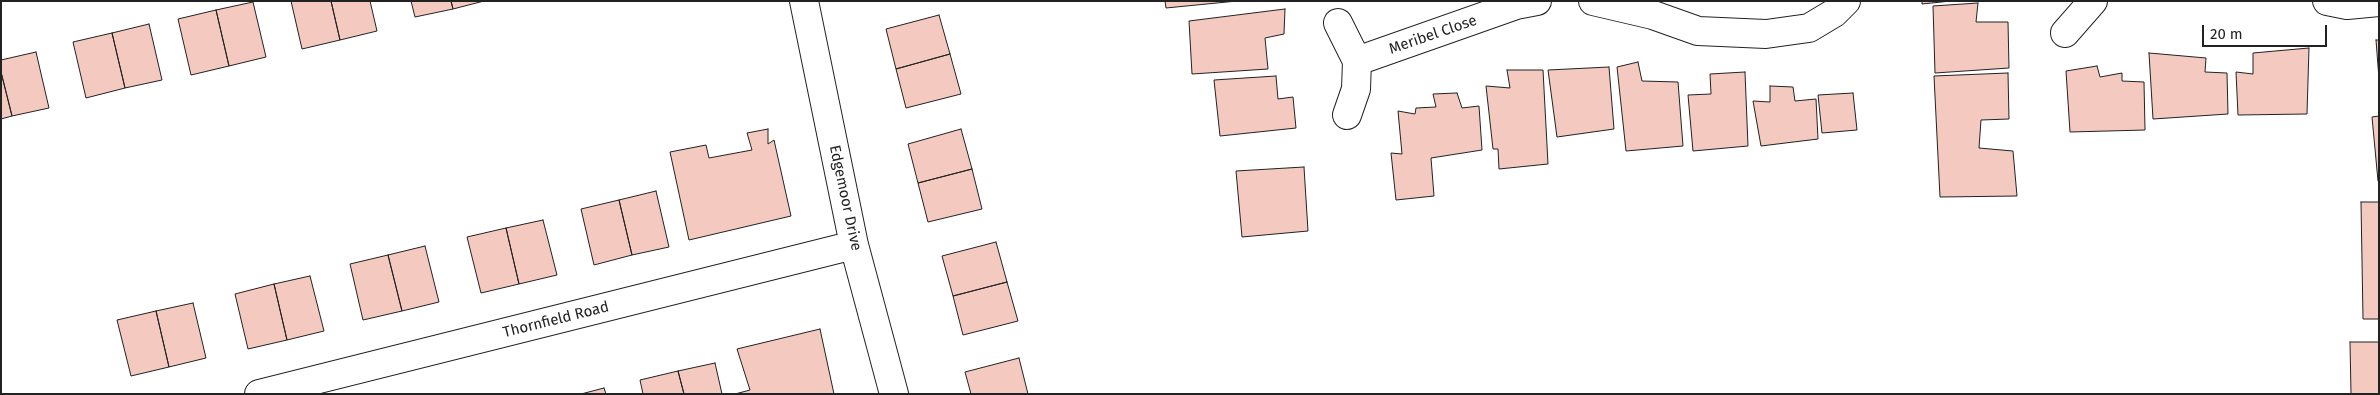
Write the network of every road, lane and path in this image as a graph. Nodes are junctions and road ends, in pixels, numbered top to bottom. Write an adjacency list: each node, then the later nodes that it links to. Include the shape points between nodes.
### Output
1 (804, 1): 12 (street, Edgemoor Drive)
2 (1538, 1): 10 (street, Meribel Close, via 1516,5)
3 (1593, 1): 4 (street, via 1653,15 1698,31 1766,34 1808,28 1834,14)
4 (1846, 1)
5 (2093, 1): 9 (street)
6 (2327, 1): 7 (street, via 2347,5)
7 (2379, 2)
8 (1338, 24): 10 (street)
9 (2065, 33)
10 (1357, 61): 11 (street, via 1356,89)
11 (1347, 115)
12 (854, 245): 13 (street, Thornfield Road); 14 (street, Edgemoor Drive)
13 (259, 394)
14 (894, 394)

